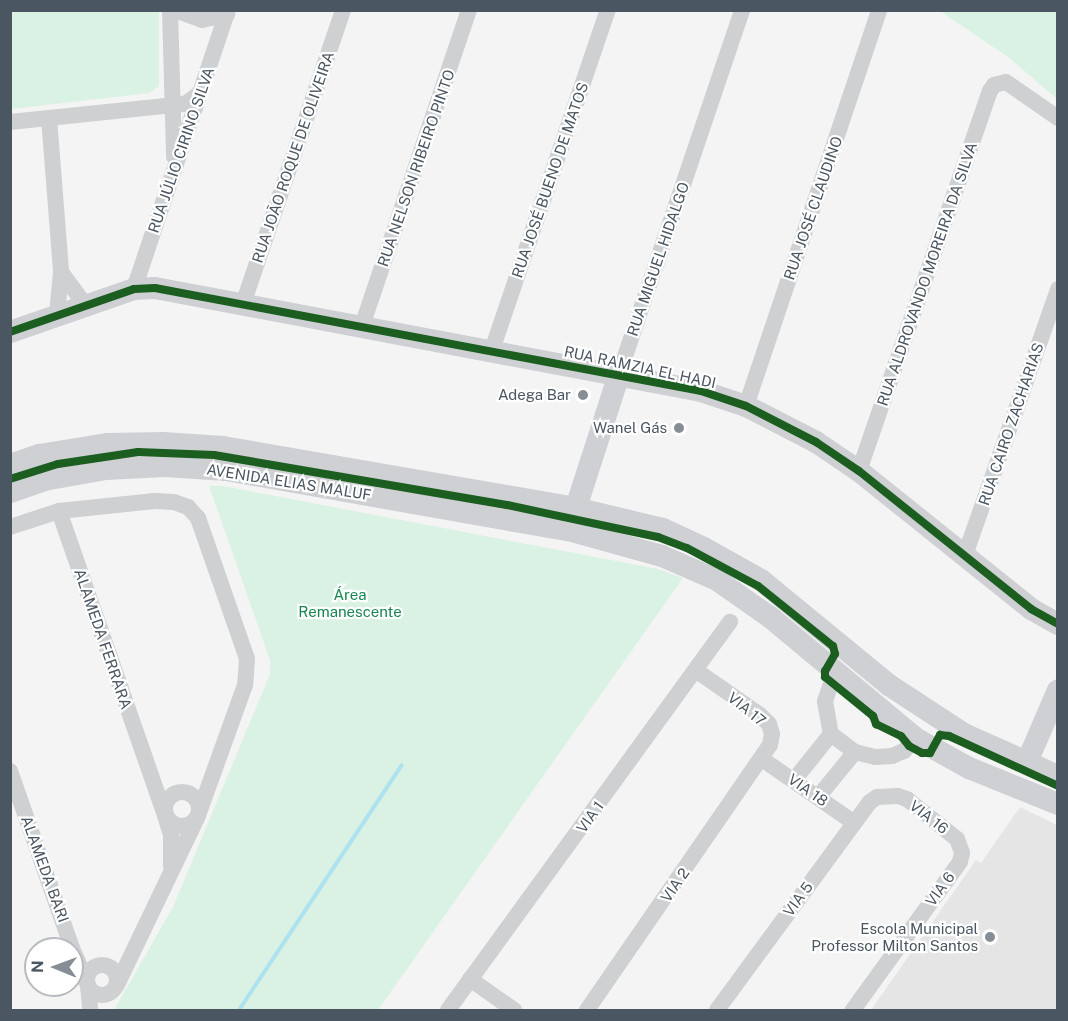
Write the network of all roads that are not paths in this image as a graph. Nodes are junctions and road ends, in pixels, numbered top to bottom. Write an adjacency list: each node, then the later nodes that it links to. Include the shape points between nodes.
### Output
1 (170, 10): 10 (street)
2 (175, 10): 8 (street, via 195,20)
3 (343, 10): 18 (street, RUA JOÃO ROQUE DE OLIVEIRA)
4 (469, 10): 21 (street, RUA NELSON RIBEIRO PINTO)
5 (608, 10): 23 (street, RUA JOSÉ BUENO DE MATOS)
6 (742, 10): 24 (street, RUA MIGUEL HIDALGO)
7 (879, 10): 25 (street, RUA JOSÉ CLAUDINO)
8 (227, 12): 9 (street, RUA JÚLIO CIRINO SILVA)
9 (199, 94): 10 (street, via 185,104); 14 (street, RUA JÚLIO CIRINO SILVA)
10 (171, 105): 11 (street); 14 (street)
11 (49, 118): 13 (street); 15 (street)
12 (1058, 118): 27 (street, RUA ALDROVANDO MOREIRA DA SILVA, via 1012,85 1000,82 990,91)
13 (10, 122)
14 (174, 168): 16 (street, RUA JÚLIO CIRINO SILVA)
15 (61, 272): 19 (street); 20 (street)
16 (134, 289): 18 (street, RUA RAMZIA EL HADI, via 174,290); 19 (street)
17 (1058, 289): 33 (street, RUA CAIRO ZACHARIAS)
18 (243, 303): 21 (street, RUA RAMZIA EL HADI)
19 (86, 306): 20 (street)
20 (57, 315): 22 (street)
21 (362, 326): 23 (street, RUA RAMZIA EL HADI)
22 (10, 332)
23 (492, 350): 24 (street, RUA RAMZIA EL HADI)
24 (619, 374): 25 (street, RUA RAMZIA EL HADI, via 701,391); 29 (street, RUA MIGUEL HIDALGO)
25 (746, 406): 27 (street, RUA RAMZIA EL HADI, via 816,442)
26 (10, 465): 29 (street, AVENIDA ELIAS MALUF, via 108,444 163,442 223,447)
27 (859, 471): 33 (street, RUA RAMZIA EL HADI)
28 (10, 492): 32 (street, AVENIDA ELIAS MALUF, via 44,480 106,469 165,466 226,470)
29 (575, 508): 32 (street); 38 (street, AVENIDA ELIAS MALUF, via 663,529 761,580)
30 (59, 511): 31 (street); 46 (street, via 174,502 188,507 198,518 247,659 245,685); 47 (street, ALAMEDA FERRARA)
31 (10, 527)
32 (568, 530): 37 (street, AVENIDA ELIAS MALUF, via 662,556 717,580 770,617)
33 (964, 558): 35 (street, RUA RAMZIA EL HADI, via 1031,609)
34 (730, 622): 36 (street, VIA 1)
35 (1058, 624)
36 (697, 671): 44 (street, VIA 17, via 769,724 770,746); 63 (street, VIA 1)
37 (835, 672): 38 (street, via 850,666); 41 (street, via 825,701); 42 (street, AVENIDA ELIAS MALUF)
38 (889, 685): 40 (street, AVENIDA ELIAS MALUF)
39 (1058, 690): 45 (street)
40 (931, 712): 42 (street); 45 (street, AVENIDA ELIAS MALUF, via 964,734)
41 (831, 734): 43 (street); 50 (street)
42 (915, 738): 43 (street, via 904,751 892,756); 54 (street, AVENIDA ELIAS MALUF, via 969,768)
43 (855, 752): 53 (street)
44 (762, 759): 50 (street, VIA 18); 70 (street, VIA 2)
45 (1027, 762): 49 (street, AVENIDA ELIAS MALUF)
46 (215, 765): 51 (street); 56 (street)
47 (147, 768): 51 (street); 55 (street, ALAMEDA FERRARA)
48 (10, 771): 60 (street, ALAMEDA BARI)
49 (1058, 776)
50 (794, 780): 53 (street, VIA 18)
51 (182, 791): 55 (street, via 166,801); 56 (street, via 198,801)
52 (885, 795): 57 (street, VIA 5, via 870,802); 58 (street, VIA 16, via 907,799 957,839)
53 (818, 797): 57 (street, VIA 18)
54 (1058, 804)
55 (165, 816): 56 (street, via 177,826); 59 (street, ALAMEDA FERRARA, via 172,851)
56 (197, 818): 59 (street)
57 (854, 822): 71 (street, VIA 5)
58 (962, 853): 72 (street, VIA 6, via 960,862)
59 (170, 875): 61 (street)
60 (68, 933): 62 (street, ALAMEDA BARI, via 84,954); 64 (street, ALAMEDA BARI)
61 (136, 942): 62 (street, via 115,960); 65 (street)
62 (103, 964): 64 (street, via 89,972); 65 (street, via 116,973)
63 (470, 979): 68 (street, VIA 1); 69 (street)
64 (88, 984): 65 (street, via 97,994); 66 (street, ALAMEDA BARI)
65 (114, 988): 67 (street)
66 (90, 1011)
67 (96, 1011)
68 (448, 1011)
69 (514, 1011)
70 (587, 1011)
71 (717, 1011)
72 (853, 1011)

